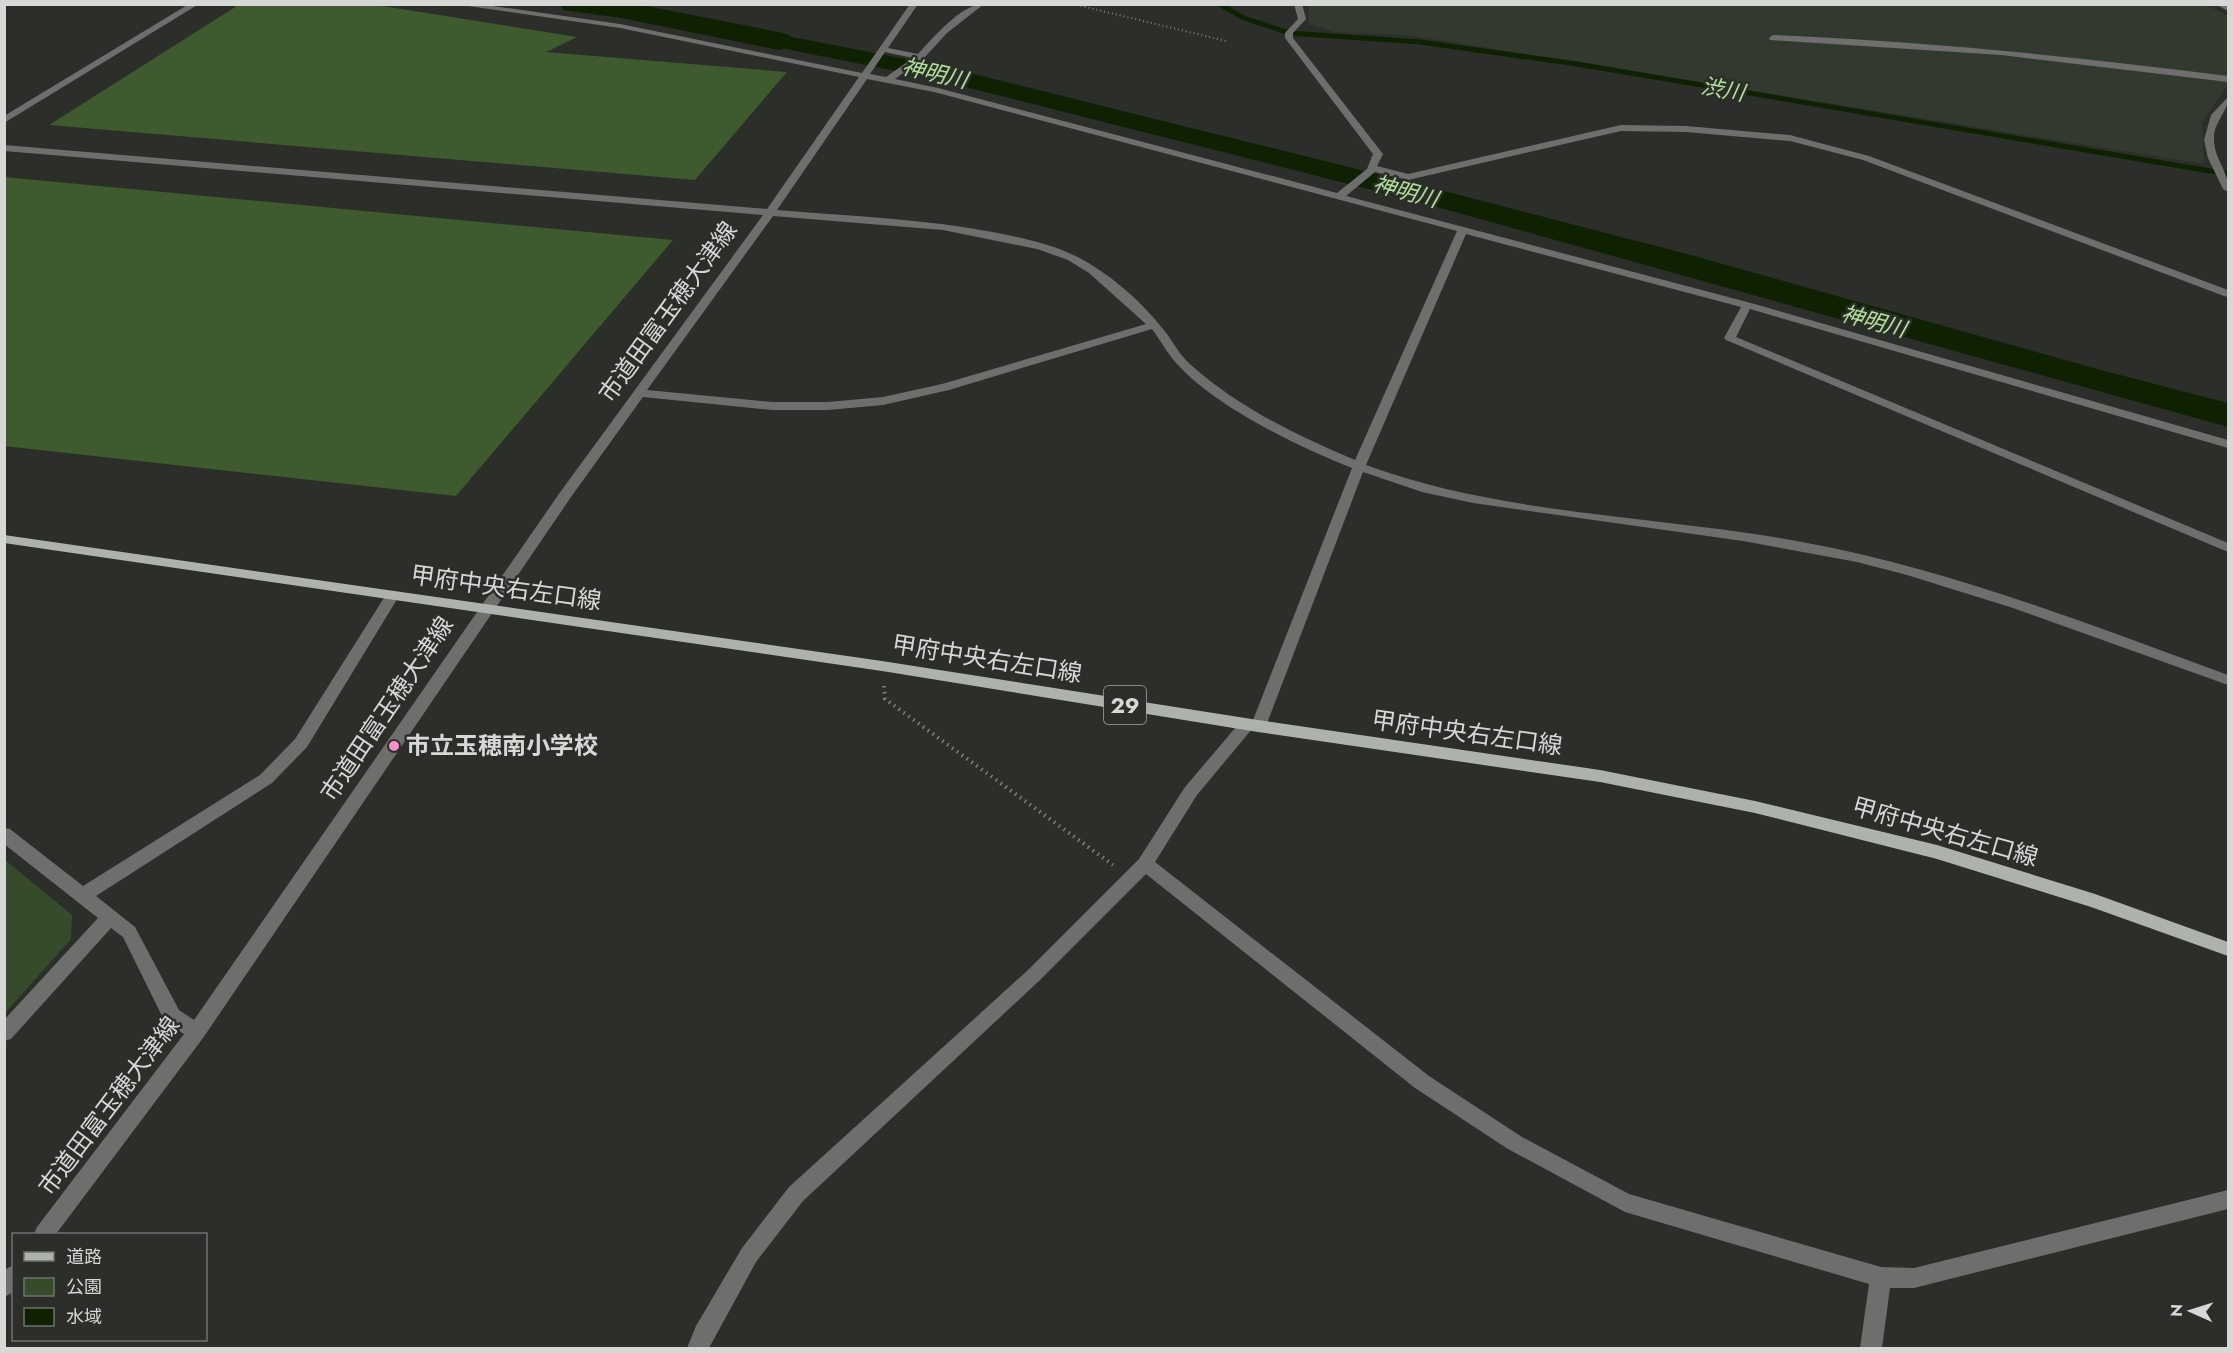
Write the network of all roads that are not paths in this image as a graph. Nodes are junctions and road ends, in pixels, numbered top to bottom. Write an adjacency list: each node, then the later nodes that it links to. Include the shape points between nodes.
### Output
1 (195, 4): 15 (street)
2 (458, 4): 11 (street, via 620,26)
3 (914, 4): 9 (street, 市道田富玉穂大津線)
4 (980, 4): 10 (street, via 944,31)
5 (1298, 4): 17 (street, via 1302,19 1289,38 1378,154)
6 (2219, 4): 7 (street)
7 (2229, 9)
8 (1773, 38): 13 (street, via 1903,45)
9 (881, 50): 10 (street); 11 (street, 市道田富玉穂大津線)
10 (919, 58): 12 (street)
11 (866, 72): 12 (street); 20 (street, 市道田富玉穂大津線)
12 (892, 77): 19 (street)
13 (2229, 80)
14 (2229, 100): 18 (street, via 2209,126 2209,149)
15 (4, 120)
16 (4, 148): 20 (street)
17 (1372, 169): 19 (street); 22 (street, via 1408,177 1621,128 1790,138 1866,158)
18 (2227, 184)
19 (1343, 193): 21 (street)
20 (770, 214): 24 (street, via 943,227 1016,241 1073,259 1095,272); 25 (street, 市道田富玉穂大津線)
21 (1464, 229): 23 (street); 27 (street)
22 (2229, 294)
23 (1747, 305): 26 (street); 29 (street, via 1730,338)
24 (1154, 325): 25 (street, via 945,387 883,401 772,406); 27 (street, via 1184,365 1216,390 1316,448)
25 (641, 393): 31 (street, 市道田富玉穂大津線)
26 (2229, 444)
27 (1359, 466): 32 (street, via 1439,492 1508,506 1719,532 1894,566); 33 (street)
28 (4, 539): 30 (main road, 甲府中央右左口線 / 29)
29 (2229, 548)
30 (393, 596): 31 (main road, 甲府中央右左口線 / 29); 36 (street, via 301,743 266,779)
31 (486, 609): 33 (main road, 甲府中央右左口線 / 29); 39 (street, 市道田富玉穂大津線)
32 (2229, 680)
33 (1252, 725): 35 (street, via 1191,791); 38 (main road, 甲府中央右左口線 / 29, via 1600,776 1755,807 1937,852)
34 (4, 834): 36 (street)
35 (1138, 871): 43 (street, via 1422,1082 1515,1143 1625,1202); 44 (street, via 1034,975 795,1194 749,1255)
36 (82, 896): 37 (street)
37 (111, 916): 39 (street, via 129,932 172,1016); 40 (street)
38 (2229, 949)
39 (196, 1032): 42 (street, 市道田富玉穂大津線)
40 (4, 1033)
41 (2229, 1200): 43 (street, via 1914,1278)
42 (45, 1233)
43 (1881, 1277): 45 (street)
44 (698, 1348)
45 (1871, 1348)

